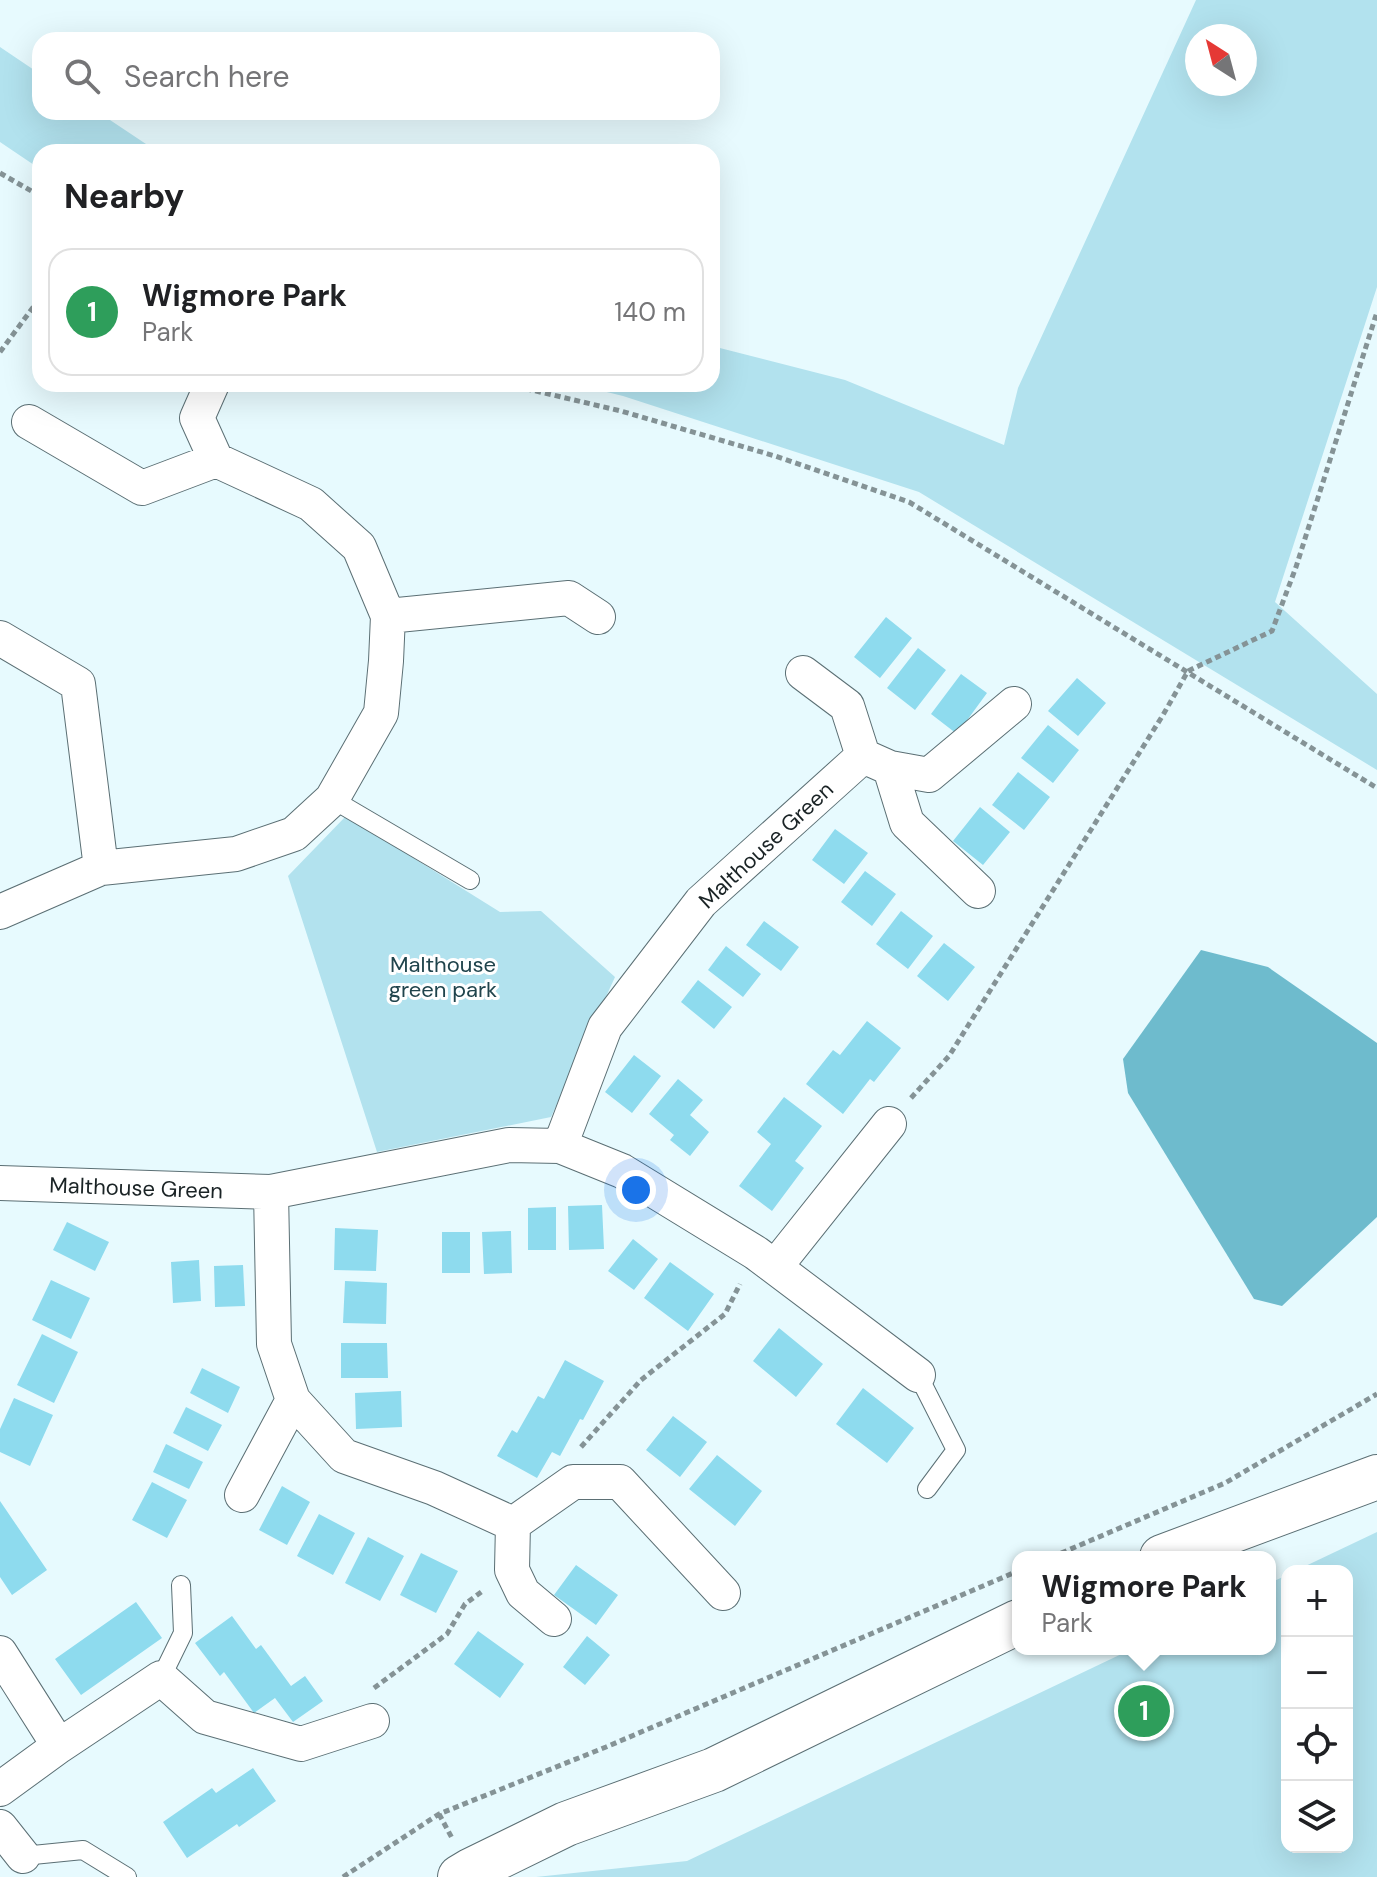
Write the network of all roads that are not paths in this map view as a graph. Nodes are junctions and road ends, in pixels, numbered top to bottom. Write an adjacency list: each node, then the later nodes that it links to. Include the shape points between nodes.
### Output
1 (208, 392): 3 (street, via 197,418)
2 (29, 422): 3 (street, via 142,488)
3 (216, 460): 4 (street, via 311,504 359,547)
4 (388, 616): 5 (street, via 569,598); 10 (street, via 381,713)
5 (598, 617)
6 (0, 638): 11 (street, via 78,684)
7 (803, 673): 9 (street, via 847,706)
8 (1014, 704): 9 (street, via 929,775)
9 (876, 762): 13 (street, via 907,823); 16 (street, Malthouse Green, via 701,902 605,1027)
10 (332, 799): 11 (street, via 294,834 236,854); 12 (lane)
11 (101, 868): 14 (street)
12 (470, 880)
13 (978, 891)
14 (0, 912)
15 (889, 1124): 19 (street)
16 (560, 1146): 18 (street, Malthouse Green, via 509,1145); 19 (street, Malthouse Green, via 622,1171)
17 (0, 1183): 18 (street, Malthouse Green)
18 (271, 1192): 21 (street, via 274,1344)
19 (765, 1260): 20 (street, Malthouse Green)
20 (918, 1375): 23 (lane, via 956,1450)
21 (293, 1400): 24 (street); 25 (street, via 344,1456)
22 (1377, 1477): 26 (street)
23 (927, 1489)
24 (242, 1495)
25 (513, 1524): 28 (street, via 573,1482 620,1482); 29 (street, via 512,1570 523,1593)
26 (1178, 1551)
27 (181, 1585): 32 (lane, via 183,1633)
28 (723, 1593)
29 (554, 1619)
30 (1012, 1625): 39 (street, via 714,1770 566,1824)
31 (0, 1653): 34 (street)
32 (161, 1678): 33 (street, via 205,1717 301,1744); 34 (street)
33 (372, 1721)
34 (59, 1746): 35 (street)
35 (0, 1789)
36 (0, 1827): 37 (street)
37 (23, 1856): 38 (lane, via 83,1850)
38 (127, 1877)
39 (460, 1877)

